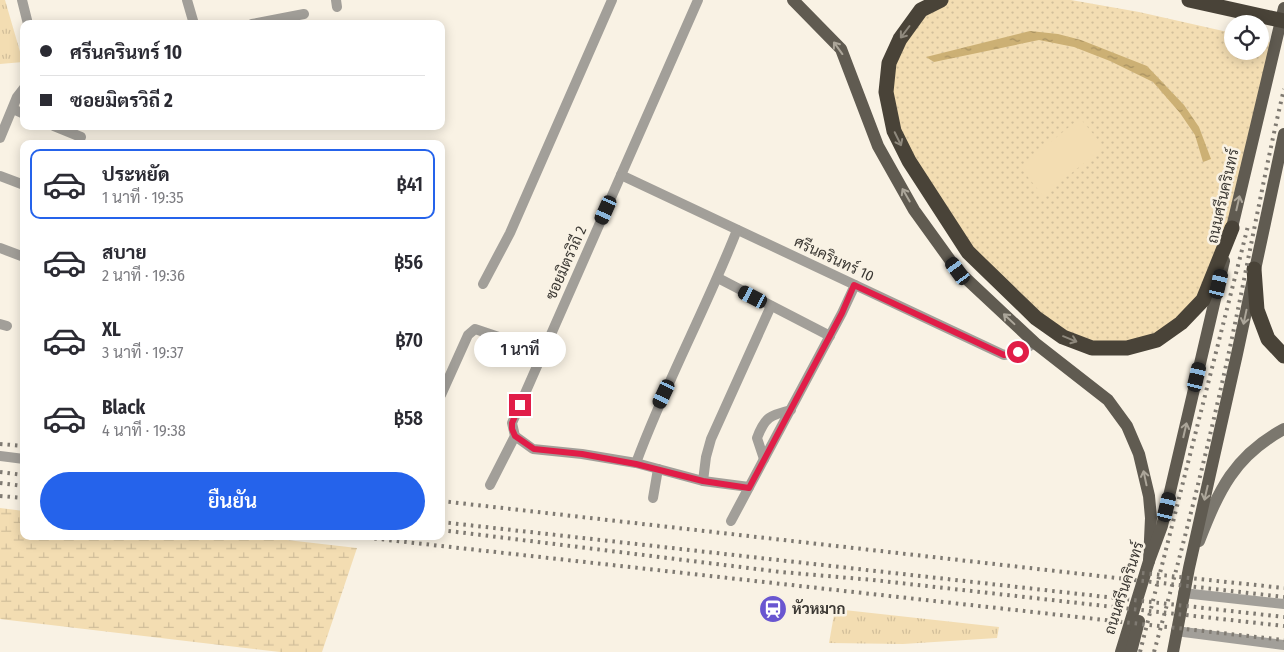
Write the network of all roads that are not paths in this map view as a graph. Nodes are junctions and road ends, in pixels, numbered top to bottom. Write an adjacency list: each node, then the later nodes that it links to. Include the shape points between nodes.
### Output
1 (22, 0): 10 (street)
2 (188, 0): 11 (street)
3 (612, 0): 30 (street, via 510,233)
4 (698, 0): 21 (street, ซอยมิตรวิถี 2)
5 (793, 0): 34 (main road, one-way to 5, via 958,271 914,210 878,146 841,49)
6 (941, 0): 24 (highway, one-way to 24, via 921,10 888,63 886,92 894,131 909,161 968,252 1036,318 1063,337 1092,348 1127,348 1157,340 1181,323 1203,300)
7 (1189, 0): 13 (highway, bridge)
8 (1284, 8): 24 (main road, ถนนศรีนครินทร์, one-way to 8)
9 (304, 14): 12 (street)
10 (27, 20)
11 (193, 20)
12 (273, 20)
13 (1284, 21)
14 (20, 93): 15 (street)
15 (13, 109): 16 (street); 19 (street)
16 (20, 112)
17 (65, 130): 20 (street)
18 (1284, 134): 28 (main road)
19 (0, 138)
20 (81, 138)
21 (621, 175): 25 (street, ศรีนครินทร์ 10); 35 (street, ซอยมิตรวิถี 2)
22 (0, 176): 23 (street)
23 (20, 184)
24 (1232, 228): 51 (main road, ถนนศรีนครินทร์, one-way to 24)
25 (737, 230): 29 (street); 31 (street, ศรีนครินทร์ 10)
26 (0, 248): 27 (street)
27 (20, 256)
28 (1254, 269): 36 (highway, via 1257,310 1268,339); 53 (main road, one-way to 53)
29 (718, 278): 32 (street); 44 (street, via 649,428)
30 (483, 284)
31 (854, 285): 33 (street); 34 (street, ศรีนครินทร์ 10, via 1004,355 1018,352)
32 (771, 306): 33 (street); 46 (street, via 711,439)
33 (830, 336): 38 (street)
34 (1035, 342): 52 (main road, one-way to 34, via 1149,496 1140,454 1127,426 1108,400)
35 (543, 352): 37 (street, via 476,329 468,335); 40 (street, ซอยมิตรวิถี 2, via 512,423)
36 (1284, 356)
37 (445, 386)
38 (791, 410): 43 (street); 43 (street, via 772,414 762,424 757,438)
39 (1284, 429): 53 (main road, via 1264,440 1238,464 1215,500)
40 (514, 433): 44 (street, via 534,449); 47 (street, ซอยมิตรวิถี 2)
41 (0, 456): 42 (street)
42 (20, 458)
43 (764, 459): 48 (street)
44 (636, 464): 45 (street)
45 (658, 469): 46 (street); 49 (street)
46 (703, 481): 48 (street)
47 (490, 485)
48 (749, 488): 50 (street)
49 (653, 498)
50 (731, 521)
51 (1162, 526): 52 (main road, ถนนศรีนครินทร์); 59 (main road)
52 (1149, 561): 58 (main road, ถนนศรีนครินทร์)
53 (1189, 568): 54 (main road)
54 (1183, 593): 55 (street); 56 (main road)
55 (1284, 604)
56 (1173, 644): 57 (street)
57 (1284, 645)
58 (1121, 652)
59 (1131, 652)

